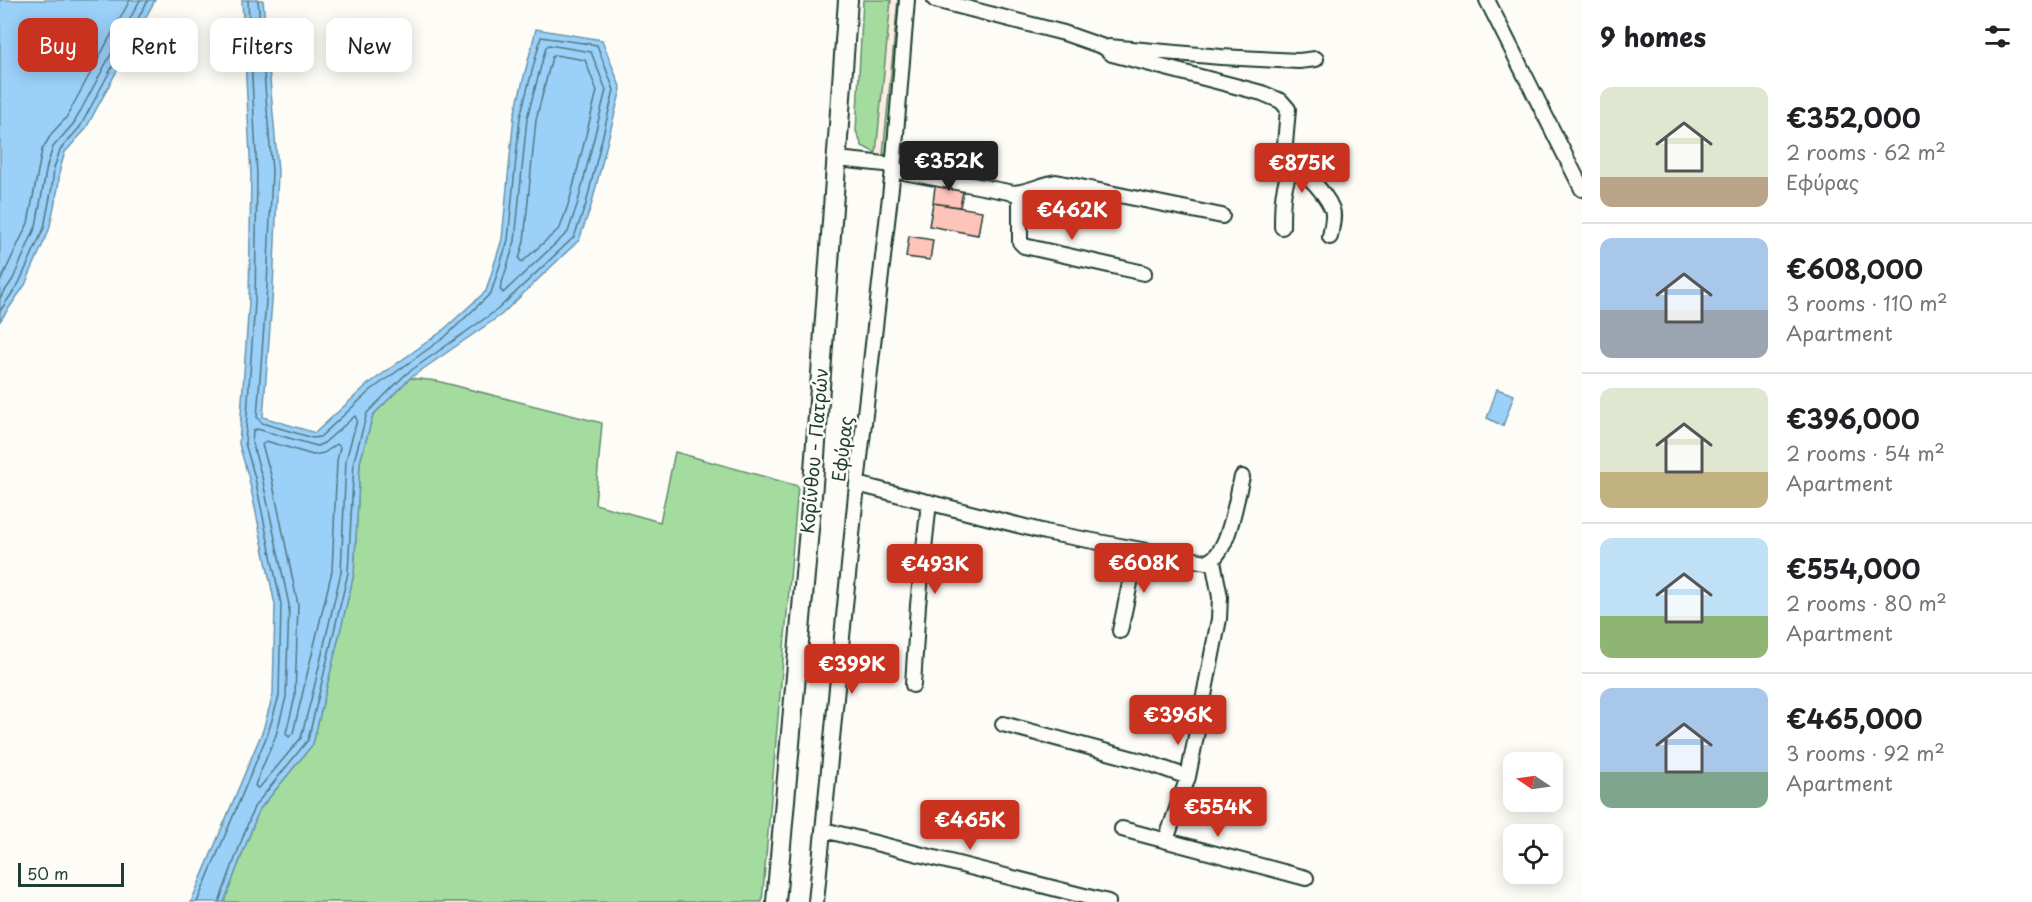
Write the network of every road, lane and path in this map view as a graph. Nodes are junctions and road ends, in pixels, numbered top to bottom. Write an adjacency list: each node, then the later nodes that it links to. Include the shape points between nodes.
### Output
1 (848, 0): 8 (main road, Κορίνθου - Πατρών)
2 (907, 0): 9 (street, Εφύρας)
3 (935, 0): 5 (street)
4 (1487, 0): 10 (street)
5 (1104, 46): 6 (street, via 1221,57); 7 (street, via 1112,54 1281,100 1288,109)
6 (1316, 59)
7 (1285, 156): 13 (street); 14 (street, via 1305,171 1333,211)
8 (838, 159): 9 (street); 29 (main road, Κορίνθου - Πατρών)
9 (894, 167): 11 (street); 17 (street, Εφύρας)
10 (1582, 189)
11 (1020, 192): 12 (street, via 1056,182); 15 (street, via 1019,232 1024,246)
12 (1222, 216)
13 (1282, 227)
14 (1330, 237)
15 (1144, 273)
16 (1242, 477): 20 (street, via 1227,535)
17 (857, 484): 18 (street); 26 (street, Εφύρας)
18 (929, 502): 19 (street, via 1045,532); 22 (street)
19 (1137, 550): 20 (street); 21 (street)
20 (1213, 561): 24 (street, via 1220,597 1219,620)
21 (1120, 631)
22 (913, 685)
23 (1003, 724): 24 (street)
24 (1188, 777): 27 (street)
25 (1122, 829): 27 (street)
26 (824, 830): 30 (street, Εφύρας); 31 (street)
27 (1166, 840): 28 (street)
28 (1306, 878)
29 (776, 902)
30 (816, 902)
31 (1108, 902)

